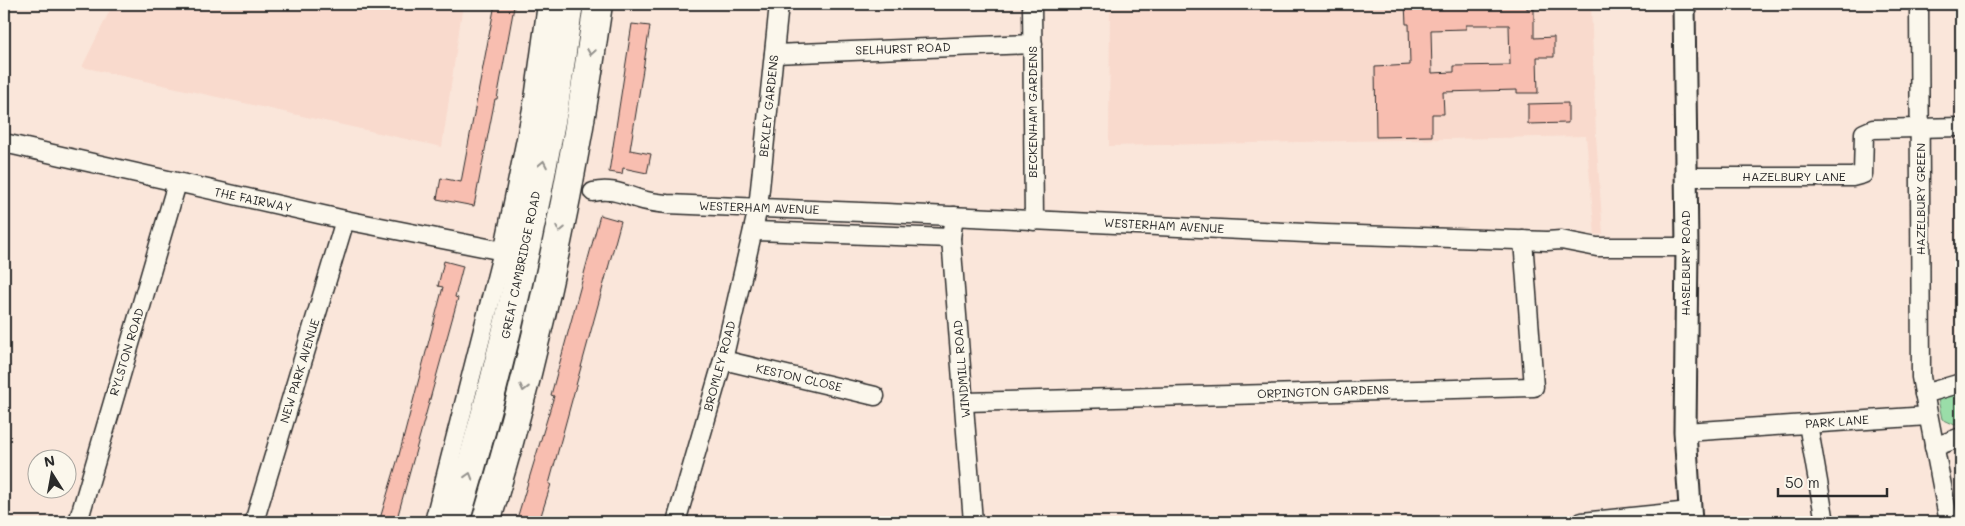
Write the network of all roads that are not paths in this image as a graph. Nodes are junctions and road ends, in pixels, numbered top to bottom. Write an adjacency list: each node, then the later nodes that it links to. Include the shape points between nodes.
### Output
1 (547, 4): 26 (street, via 534,99)
2 (569, 4): 41 (highway, GREAT CAMBRIDGE ROAD, one-way to 2, via 480,437 518,286 552,114)
3 (598, 4): 15 (highway, one-way to 15)
4 (779, 4): 9 (street, BEXLEY GARDENS)
5 (1032, 4): 8 (street, BECKENHAM GARDENS)
6 (1684, 4): 13 (street, HASELBURY ROAD)
7 (1920, 4): 11 (street, HAZELBURY GREEN)
8 (1033, 44): 9 (street, SELHURST ROAD); 20 (street, BECKENHAM GARDENS)
9 (774, 54): 16 (street, BEXLEY GARDENS)
10 (1961, 127): 11 (street)
11 (1920, 128): 13 (street, HAZELBURY LANE, via 1872,129 1864,134 1865,170 1858,176); 29 (street, HAZELBURY GREEN, via 1921,377)
12 (4, 143): 14 (street, THE FAIRWAY)
13 (1686, 177): 25 (street, HASELBURY ROAD)
14 (177, 183): 19 (street, THE FAIRWAY); 38 (street, RYLSTON ROAD)
15 (581, 189): 16 (street, WESTERHAM AVENUE, via 603,199 622,202 641,200); 42 (highway, one-way to 42)
16 (758, 208): 17 (street, WESTERHAM AVENUE); 21 (street, BROMLEY ROAD)
17 (857, 211): 18 (street, WESTERHAM AVENUE); 22 (street)
18 (954, 216): 20 (street, WESTERHAM AVENUE); 23 (street, WINDMILL ROAD)
19 (345, 220): 26 (street, THE FAIRWAY); 39 (street, NEW PARK AVENUE)
20 (1034, 221): 24 (street, WESTERHAM AVENUE)
21 (753, 231): 22 (street, WESTERHAM AVENUE); 27 (street, BROMLEY ROAD)
22 (855, 235): 23 (street, WESTERHAM AVENUE)
23 (951, 238): 31 (street, WINDMILL ROAD)
24 (1523, 240): 25 (street, WESTERHAM AVENUE, via 1561,240 1597,247); 31 (street, ORPINGTON GARDENS, via 1534,387)
25 (1686, 247): 34 (street, HASELBURY ROAD)
26 (503, 251): 40 (street)
27 (723, 360): 30 (street, KESTON CLOSE); 43 (street, BROMLEY ROAD)
28 (1961, 383): 29 (street)
29 (1924, 394): 32 (street)
30 (875, 396)
31 (965, 402): 44 (street, WINDMILL ROAD)
32 (1928, 416): 33 (street, PARK LANE); 36 (street)
33 (1808, 424): 34 (street, PARK LANE); 46 (street)
34 (1685, 432): 37 (street, HASELBURY ROAD)
35 (1961, 437): 36 (street)
36 (1934, 447): 47 (street)
37 (1691, 517): 45 (street)
38 (78, 522)
39 (254, 522)
40 (434, 522)
41 (454, 522)
42 (486, 522)
43 (676, 522)
44 (973, 522)
45 (1582, 522)
46 (1825, 522)
47 (1949, 522)

